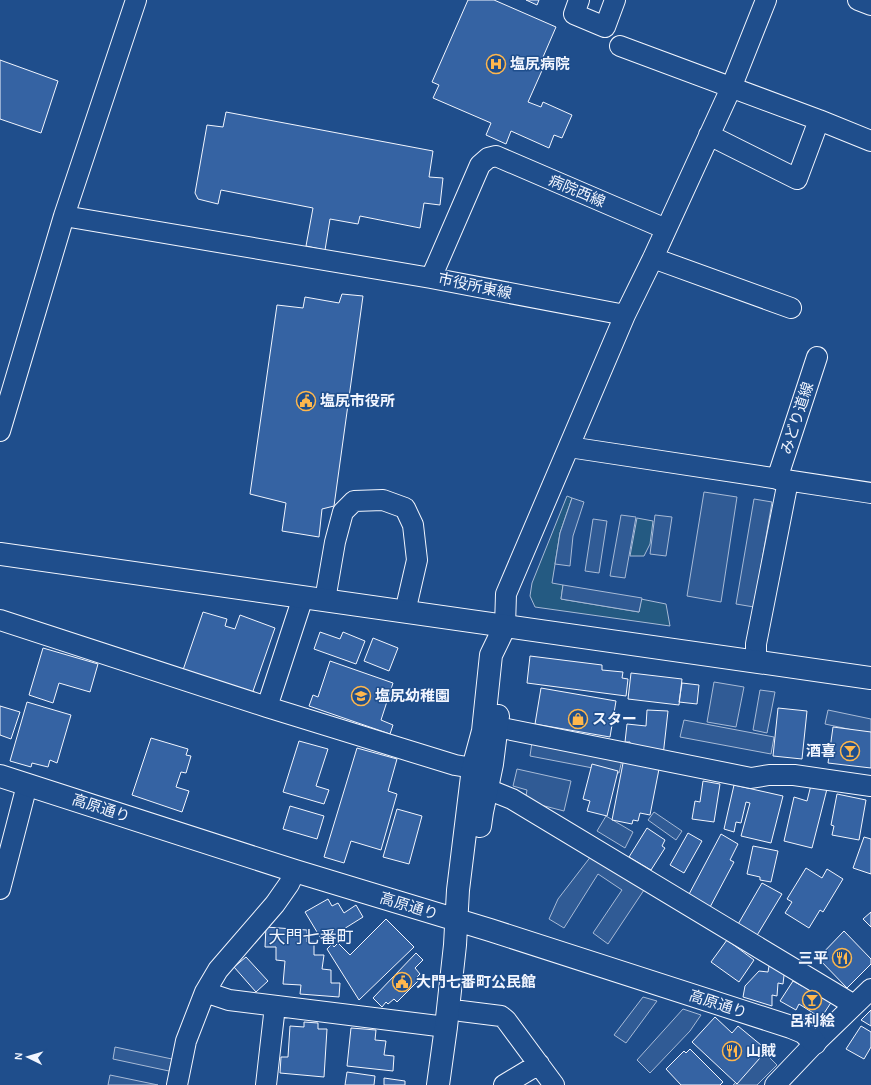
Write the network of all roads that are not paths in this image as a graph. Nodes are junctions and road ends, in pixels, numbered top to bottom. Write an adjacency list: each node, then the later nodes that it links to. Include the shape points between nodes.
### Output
1 (136, 0): 13 (street)
2 (580, 0): 3 (street, via 574,14 604,27)
3 (615, 0)
4 (766, 0): 8 (street)
5 (858, 0): 6 (street)
6 (871, 4)
7 (620, 46): 8 (street)
8 (731, 88): 9 (street); 10 (street)
9 (819, 120): 10 (street, via 798,179); 11 (street)
10 (709, 135): 14 (street)
11 (871, 141)
12 (488, 158): 14 (street, 病院西線, via 496,156); 16 (street, 市役所東線, via 480,165)
13 (64, 216): 16 (street); 20 (street)
14 (666, 229): 15 (street)
15 (653, 258): 17 (street); 18 (street)
16 (431, 278): 18 (street, 市役所東線)
17 (791, 308)
18 (625, 315): 21 (street)
19 (817, 356): 22 (street, みどり道線)
20 (0, 431)
21 (569, 447): 22 (street); 29 (street, via 506,594)
22 (782, 480): 23 (street); 30 (street, みどり道線, via 756,644)
23 (871, 493)
24 (0, 554): 25 (street)
25 (303, 597): 26 (street); 32 (street)
26 (325, 600): 27 (street); 27 (street, via 343,512 354,501 383,500 405,508 413,524 417,560)
27 (405, 612): 29 (street)
28 (0, 620): 32 (street)
29 (505, 626): 30 (street); 33 (street, via 506,650); 34 (street, via 491,655 483,731)
30 (756, 661): 31 (street)
31 (871, 678)
32 (267, 707): 34 (street, via 455,765)
33 (497, 727): 37 (street, via 751,778 794,775); 38 (street)
34 (473, 768): 41 (street, via 458,890)
35 (0, 776): 36 (street, 高原通り)
36 (27, 784): 39 (street, 高原通り); 40 (street)
37 (871, 786)
38 (487, 789): 41 (street); 44 (street, via 512,798)
39 (295, 871): 41 (street, 高原通り); 43 (street, via 275,904 218,970)
40 (0, 889)
41 (463, 923): 46 (street); 47 (street, via 455,950); 48 (street, 高原通り, via 791,1027 803,1032)
42 (871, 989): 44 (street)
43 (205, 992): 45 (street, via 228,1000); 50 (street, via 186,1041)
44 (854, 1005): 48 (street)
45 (275, 1006): 47 (street); 51 (street)
46 (461, 1011): 49 (street, via 501,1016); 53 (street)
47 (446, 1027): 52 (street)
48 (815, 1043): 56 (street)
49 (539, 1064): 54 (street); 55 (street)
50 (176, 1085)
51 (266, 1085)
52 (438, 1085)
53 (451, 1085)
54 (504, 1085)
55 (554, 1085)
56 (775, 1085)

